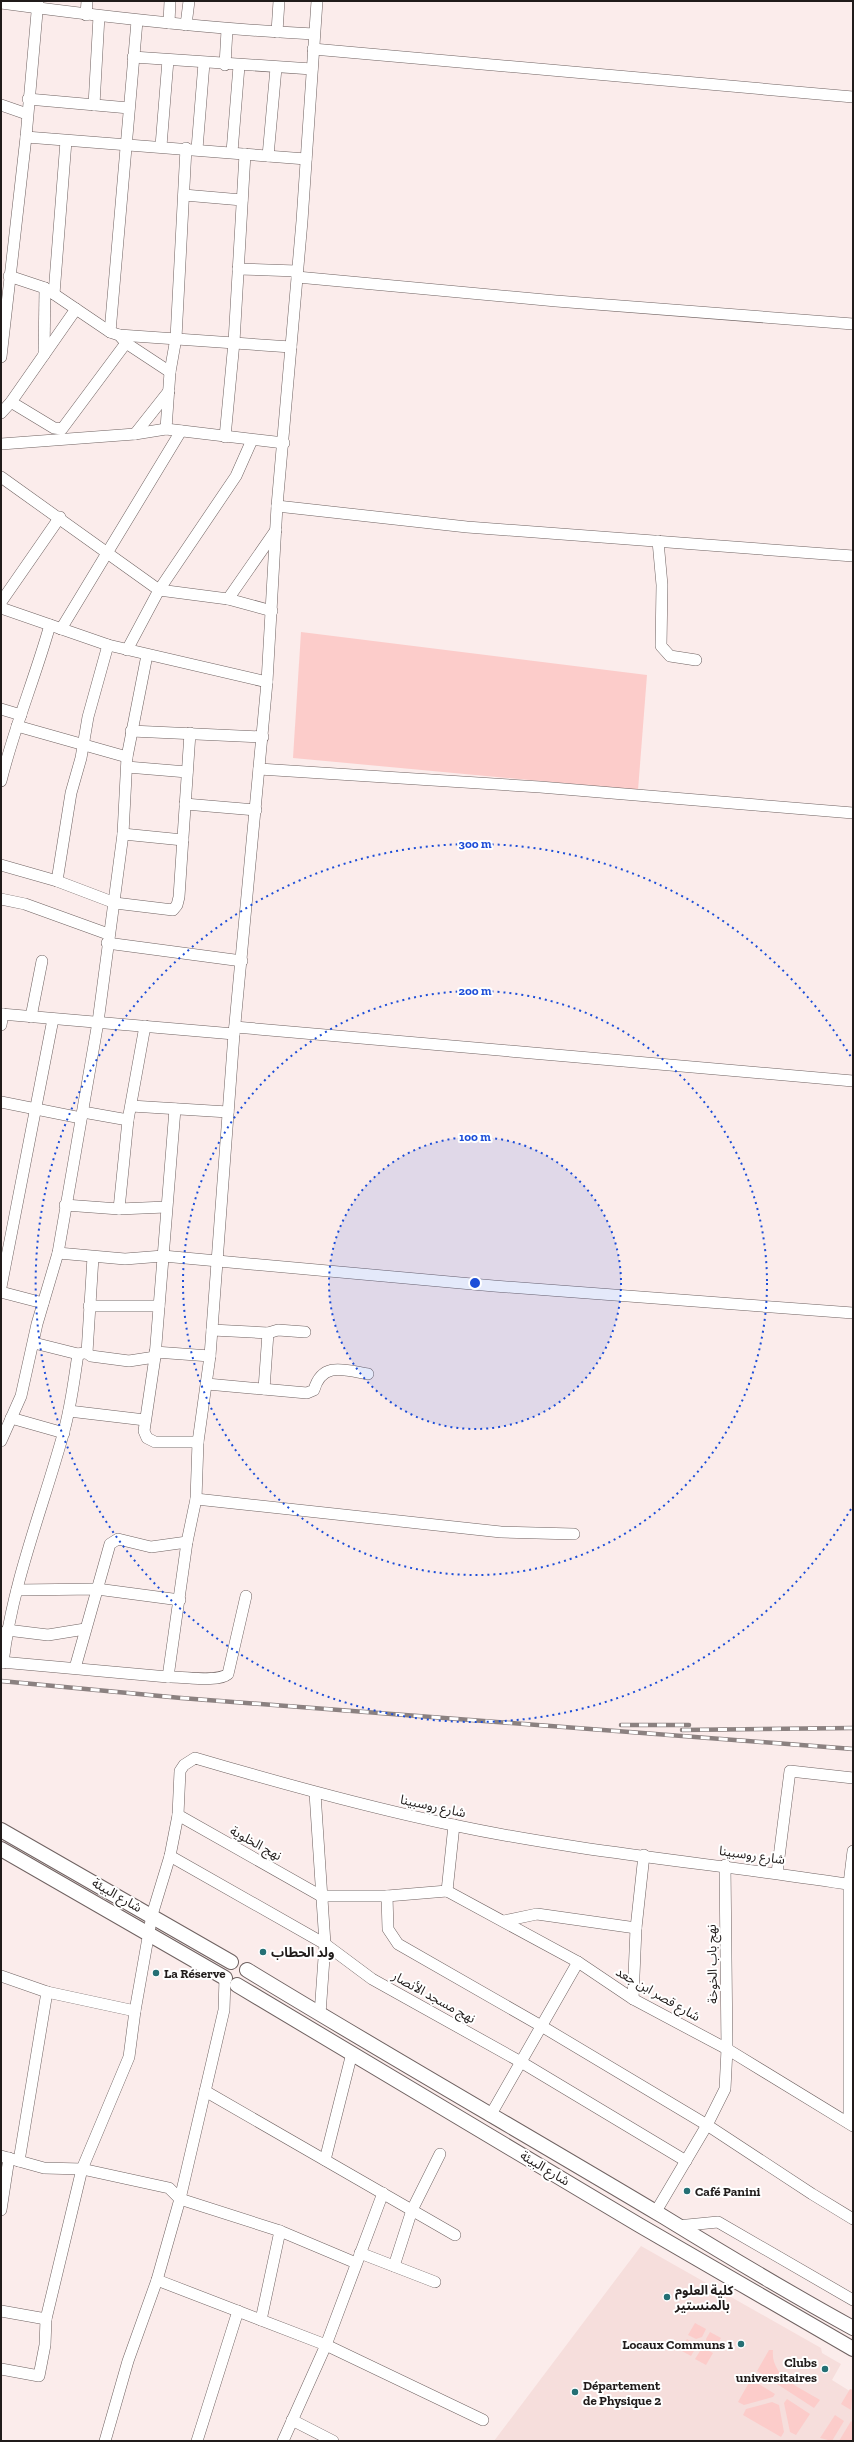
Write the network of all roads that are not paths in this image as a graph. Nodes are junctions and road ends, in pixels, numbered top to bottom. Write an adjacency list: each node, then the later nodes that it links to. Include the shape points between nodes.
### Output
1 (87, 1): 8 (street)
2 (170, 1): 11 (street)
3 (189, 1): 12 (street)
4 (279, 1): 14 (street)
5 (317, 1): 15 (street)
6 (1, 3): 7 (street)
7 (38, 4): 8 (street); 25 (street)
8 (86, 14): 9 (street)
9 (99, 16): 10 (street); 27 (street)
10 (137, 21): 11 (street); 17 (street)
11 (169, 23): 12 (street)
12 (186, 25): 13 (street)
13 (227, 30): 14 (street); 20 (street)
14 (277, 32): 15 (street)
15 (314, 34): 16 (street)
16 (313, 49): 23 (street); 24 (street)
17 (133, 57): 18 (street); 28 (street)
18 (168, 60): 19 (street); 33 (street)
19 (204, 63): 20 (street); 34 (street)
20 (225, 64): 21 (street)
21 (239, 66): 22 (street); 35 (street)
22 (276, 68): 23 (street); 37 (street)
23 (312, 69): 38 (street)
24 (853, 97)
25 (28, 100): 27 (street); 29 (street)
26 (1, 105): 29 (street)
27 (94, 105): 28 (street)
28 (129, 108): 32 (street)
29 (27, 114): 30 (street)
30 (26, 136): 31 (street); 43 (street)
31 (66, 141): 32 (street); 44 (street)
32 (127, 144): 33 (street); 48 (street)
33 (161, 146): 34 (street)
34 (191, 149): 35 (street); 39 (street)
35 (232, 152): 36 (street)
36 (246, 154): 37 (street); 40 (street)
37 (268, 156): 38 (street)
38 (306, 159): 42 (street)
39 (184, 195): 40 (street); 49 (street)
40 (242, 200): 41 (street)
41 (238, 269): 42 (street); 50 (street)
42 (297, 274): 47 (street, via 556,301); 51 (street)
43 (9, 276): 44 (street); 45 (street)
44 (50, 291): 46 (street); 52 (street)
45 (4, 299): 53 (street)
46 (76, 309): 48 (street); 52 (street)
47 (853, 324)
48 (118, 337): 49 (street); 54 (street); 61 (street, via 68,424)
49 (176, 338): 50 (street); 54 (street)
50 (234, 342): 51 (street); 62 (street)
51 (291, 347): 64 (street)
52 (44, 355): 56 (street)
53 (1, 357)
54 (170, 372): 55 (street)
55 (169, 391): 58 (street); 60 (street)
56 (12, 402): 57 (street); 61 (street)
57 (1, 413)
58 (166, 429): 59 (street); 60 (street)
59 (181, 431): 62 (street); 71 (street)
60 (135, 434): 61 (street)
61 (59, 435): 65 (street)
62 (225, 437): 63 (street)
63 (252, 440): 64 (street); 73 (street, via 236,476)
64 (284, 443): 67 (street)
65 (1, 444)
66 (1, 477): 68 (street)
67 (278, 506): 69 (street); 70 (street, via 467,527)
68 (60, 518): 71 (street); 75 (street)
69 (276, 529): 74 (street); 77 (street)
70 (658, 541): 72 (street); 83 (street, via 662,585 661,646 670,656)
71 (107, 550): 73 (street); 79 (street)
72 (853, 556)
73 (159, 590): 74 (street); 81 (street)
74 (228, 599): 77 (street)
75 (1, 602)
76 (1, 608): 78 (street)
77 (272, 611): 84 (street)
78 (50, 625): 79 (street); 86 (street)
79 (61, 629): 80 (street)
80 (108, 645): 81 (street); 92 (street, via 88,717)
81 (127, 650): 82 (street)
82 (147, 655): 84 (street); 88 (street)
83 (696, 660)
84 (267, 682): 90 (street)
85 (1, 709): 86 (street)
86 (21, 715): 87 (street)
87 (17, 726): 91 (street); 92 (street)
88 (131, 731): 89 (street); 93 (street)
89 (190, 733): 90 (street); 95 (street)
90 (263, 737): 94 (street)
91 (5, 744): 96 (street)
92 (84, 746): 93 (street); 103 (street, via 70,793)
93 (127, 762): 95 (street); 100 (street)
94 (259, 769): 98 (street); 99 (street, via 540,787)
95 (187, 772): 97 (street)
96 (1, 781)
97 (185, 804): 98 (street); 101 (street)
98 (256, 810): 108 (street)
99 (853, 813)
100 (123, 834): 101 (street); 105 (street)
101 (183, 840): 105 (street, via 179,897 173,910)
102 (1, 865): 103 (street)
103 (57, 880): 105 (street)
104 (1, 899): 106 (street, via 25,904)
105 (115, 903): 106 (street)
106 (108, 939): 108 (street); 112 (street)
107 (42, 961): 109 (street)
108 (242, 961): 114 (street)
109 (31, 1017): 110 (street); 111 (street)
110 (2, 1018)
111 (53, 1019): 112 (street); 118 (street)
112 (98, 1022): 113 (street); 121 (street)
113 (145, 1026): 114 (street); 117 (street)
114 (234, 1030): 115 (street); 120 (street)
115 (853, 1081)
116 (1, 1102): 118 (street)
117 (131, 1106): 119 (street); 122 (street)
118 (36, 1109): 121 (street); 130 (street)
119 (174, 1109): 120 (street); 124 (street)
120 (228, 1112): 129 (street)
121 (82, 1115): 122 (street); 123 (street)
122 (128, 1120): 125 (street)
123 (65, 1205): 125 (street); 126 (street)
124 (166, 1207): 125 (street); 127 (street)
125 (119, 1209)
126 (58, 1253): 128 (street); 132 (street)
127 (163, 1256): 128 (street, via 125,1259); 129 (street); 134 (street)
128 (93, 1257): 133 (street)
129 (216, 1262): 135 (street); 136 (street)
130 (1, 1287)
131 (1, 1292): 132 (street)
132 (43, 1303): 139 (street)
133 (89, 1306): 134 (street); 140 (street)
134 (159, 1306): 141 (street)
135 (853, 1314)
136 (212, 1330): 138 (street); 142 (street)
137 (305, 1332): 138 (street, via 278,1330)
138 (268, 1333): 145 (street)
139 (34, 1343): 140 (street); 147 (street, via 22,1390)
140 (83, 1354): 141 (street, via 129,1360); 146 (street)
141 (155, 1354): 142 (street); 148 (street)
142 (210, 1356): 144 (street)
143 (368, 1374): 145 (street, via 331,1370 317,1378 314,1390 307,1393)
144 (206, 1384): 145 (street); 151 (street)
145 (264, 1389)
146 (69, 1411): 148 (street); 149 (street)
147 (11, 1418): 149 (street); 150 (street)
148 (145, 1420): 151 (street, via 144,1431 147,1438 155,1442)
149 (64, 1433): 156 (street, via 35,1522)
150 (1, 1441)
151 (198, 1442): 152 (street)
152 (196, 1499): 153 (street, via 501,1532); 154 (street)
153 (574, 1534)
154 (187, 1542): 155 (street, via 151,1547 113,1541); 158 (street)
155 (97, 1589): 156 (street); 158 (street); 159 (street)
156 (17, 1590): 160 (street)
157 (246, 1596): 163 (street, via 228,1674 217,1679)
158 (180, 1600): 163 (street)
159 (85, 1629): 160 (street, via 48,1635); 162 (street)
160 (7, 1630): 161 (street)
161 (2, 1663): 162 (street)
162 (75, 1668): 163 (street)
163 (168, 1677)
164 (853, 1778): 174 (street, via 790,1772)
165 (315, 1793): 166 (street, شارع روسبينا, via 195,1758 180,1771); 167 (street, شارع روسبينا); 177 (street)
166 (178, 1815): 172 (street, شارع روسبينا); 177 (street, نهج الخلوية)
167 (454, 1825): 171 (street, شارع روسبينا); 176 (street)
168 (1, 1830): 179 (main road, شارع البيئة)
169 (1, 1849): 182 (main road, شارع البيئة)
170 (853, 1851): 175 (street)
171 (644, 1855): 173 (street, شارع روسبينا); 181 (street)
172 (170, 1856): 179 (street, شارع روسبينا); 183 (street, نهج مسجد الأنصار)
173 (725, 1865): 174 (street, شارع روسبينا); 196 (street, نهج باب الخوخة)
174 (777, 1873): 175 (street, شارع روسبينا)
175 (851, 1884): 199 (street)
176 (447, 1891): 178 (street); 180 (street, شارع قصر ابن جعد)
177 (321, 1896): 178 (street); 183 (street)
178 (387, 1896): 195 (street, via 388,1930 398,1944)
179 (152, 1915): 182 (street, شارع روسبينا); 184 (main road, شارع البيئة)
180 (504, 1921): 181 (street, via 537,1914); 185 (street, شارع قصر ابن جعد)
181 (636, 1928): 191 (street)
182 (150, 1933): 188 (main road, شارع البيئة); 193 (street, شارع روسبينا)
183 (325, 1944): 194 (street); 198 (street, نهج مسجد الأنصار, via 372,1979)
184 (232, 1962): 186 (main road, شارع البيئة, via 242,1963); 188 (main road, via 226,1967)
185 (578, 1962): 191 (street, شارع قصر ابن جعد); 195 (street)
186 (247, 1970): 189 (main road, via 244,1981); 194 (main road, شارع البيئة)
187 (1, 1976): 190 (street)
188 (225, 1978): 189 (main road, شارع البيئة, via 230,1984); 192 (street)
189 (238, 1985): 192 (street); 197 (main road, شارع البيئة)
190 (48, 1992): 193 (street); 205 (street)
191 (633, 1998): 196 (street, شارع قصر ابن جعد)
192 (224, 2010): 200 (street)
193 (135, 2011): 208 (street, شارع روسبينا, via 129,2057)
194 (320, 2014): 201 (main road, شارع البيئة)
195 (542, 2027): 198 (street); 203 (street)
196 (727, 2049): 202 (street, شارع قصر ابن جعد); 203 (street, نهج باب الخوخة, via 725,2089)
197 (352, 2053): 206 (street); 215 (main road, شارع البيئة)
198 (521, 2062): 201 (street); 207 (street, نهج مسجد الأنصار)
199 (851, 2066): 202 (street)
200 (205, 2090): 206 (street); 210 (street)
201 (490, 2116): 213 (main road, شارع البيئة)
202 (851, 2124)
203 (707, 2125): 207 (street, نهج باب الخوخة); 214 (street)
204 (440, 2154): 212 (street)
205 (10, 2159): 208 (street, via 44,2168); 211 (street)
206 (326, 2160): 209 (street)
207 (686, 2161): 213 (street, نهج باب الخوخة)
208 (82, 2169): 210 (street, via 169,2188); 227 (street, شارع روسبينا)
209 (383, 2193): 212 (street); 220 (street)
210 (180, 2199): 217 (street); 222 (street)
211 (1, 2210)
212 (412, 2210): 219 (street); 221 (street)
213 (655, 2213): 215 (main road); 216 (main road, شارع البيئة); 218 (main road)
214 (853, 2219)
215 (639, 2225): 218 (main road, شارع البيئة)
216 (677, 2226): 224 (street, via 718,2222); 229 (main road, شارع البيئة, via 709,2247)
217 (280, 2231): 220 (street); 228 (street)
218 (655, 2233): 231 (main road, شارع البيئة)
219 (455, 2235)
220 (358, 2258): 221 (street); 230 (street)
221 (394, 2266): 223 (street)
222 (157, 2280): 226 (street); 235 (street, via 128,2362)
223 (435, 2282)
224 (853, 2300)
225 (1, 2311): 227 (street)
226 (238, 2311): 228 (street); 236 (street)
227 (46, 2319): 232 (street, شارع روسبينا, via 45,2345 39,2376)
228 (261, 2320): 230 (street)
229 (853, 2328)
230 (326, 2345): 233 (street); 234 (street)
231 (853, 2349)
232 (1, 2369)
233 (292, 2420): 237 (street); 238 (street)
234 (483, 2420)
235 (105, 2441)
236 (197, 2441)
237 (283, 2441)
238 (333, 2441)

